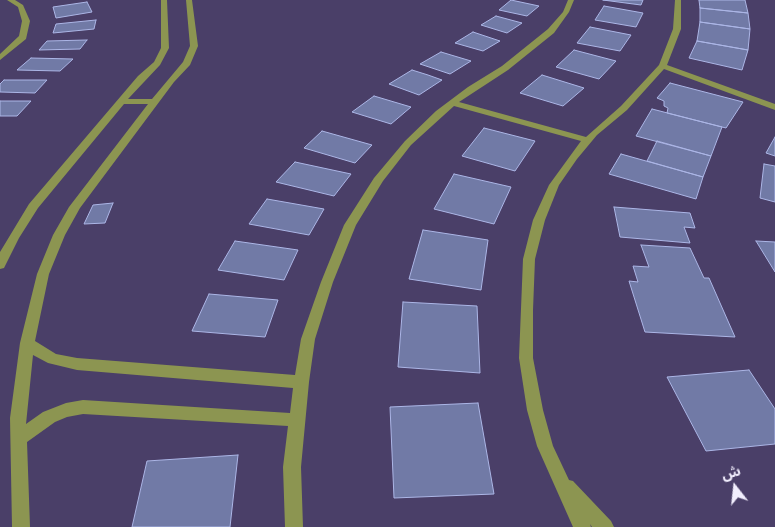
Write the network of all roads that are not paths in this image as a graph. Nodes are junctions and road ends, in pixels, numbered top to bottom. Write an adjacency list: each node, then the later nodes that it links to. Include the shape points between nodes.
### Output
1 (10, 0): 6 (street, via 21,6 26,21 23,37)
2 (164, 0): 8 (street, via 165,48 158,63)
3 (189, 0): 9 (street, via 194,46 187,63)
4 (571, 0): 10 (street, via 551,31 505,68)
5 (678, 0): 7 (street, via 677,29)
6 (0, 58)
7 (663, 66): 11 (street); 12 (street, via 624,108)
8 (122, 101): 9 (street); 13 (street, via 34,206)
9 (155, 102): 14 (street, via 75,207 59,235 44,274)
10 (453, 102): 12 (street); 15 (street, via 408,143 378,180 350,225 308,339)
11 (775, 107)
12 (588, 140): 18 (street, via 554,186 539,220 529,259 526,358 542,437)
13 (0, 265)
14 (27, 343): 15 (street, via 53,359 76,364); 17 (street)
15 (301, 382): 16 (street)
16 (297, 420): 17 (street, via 83,407 49,416); 20 (street, via 292,467)
17 (18, 439): 19 (street)
18 (561, 481): 21 (street); 22 (street)
19 (22, 527)
20 (294, 527)
21 (582, 527)
22 (606, 527)

